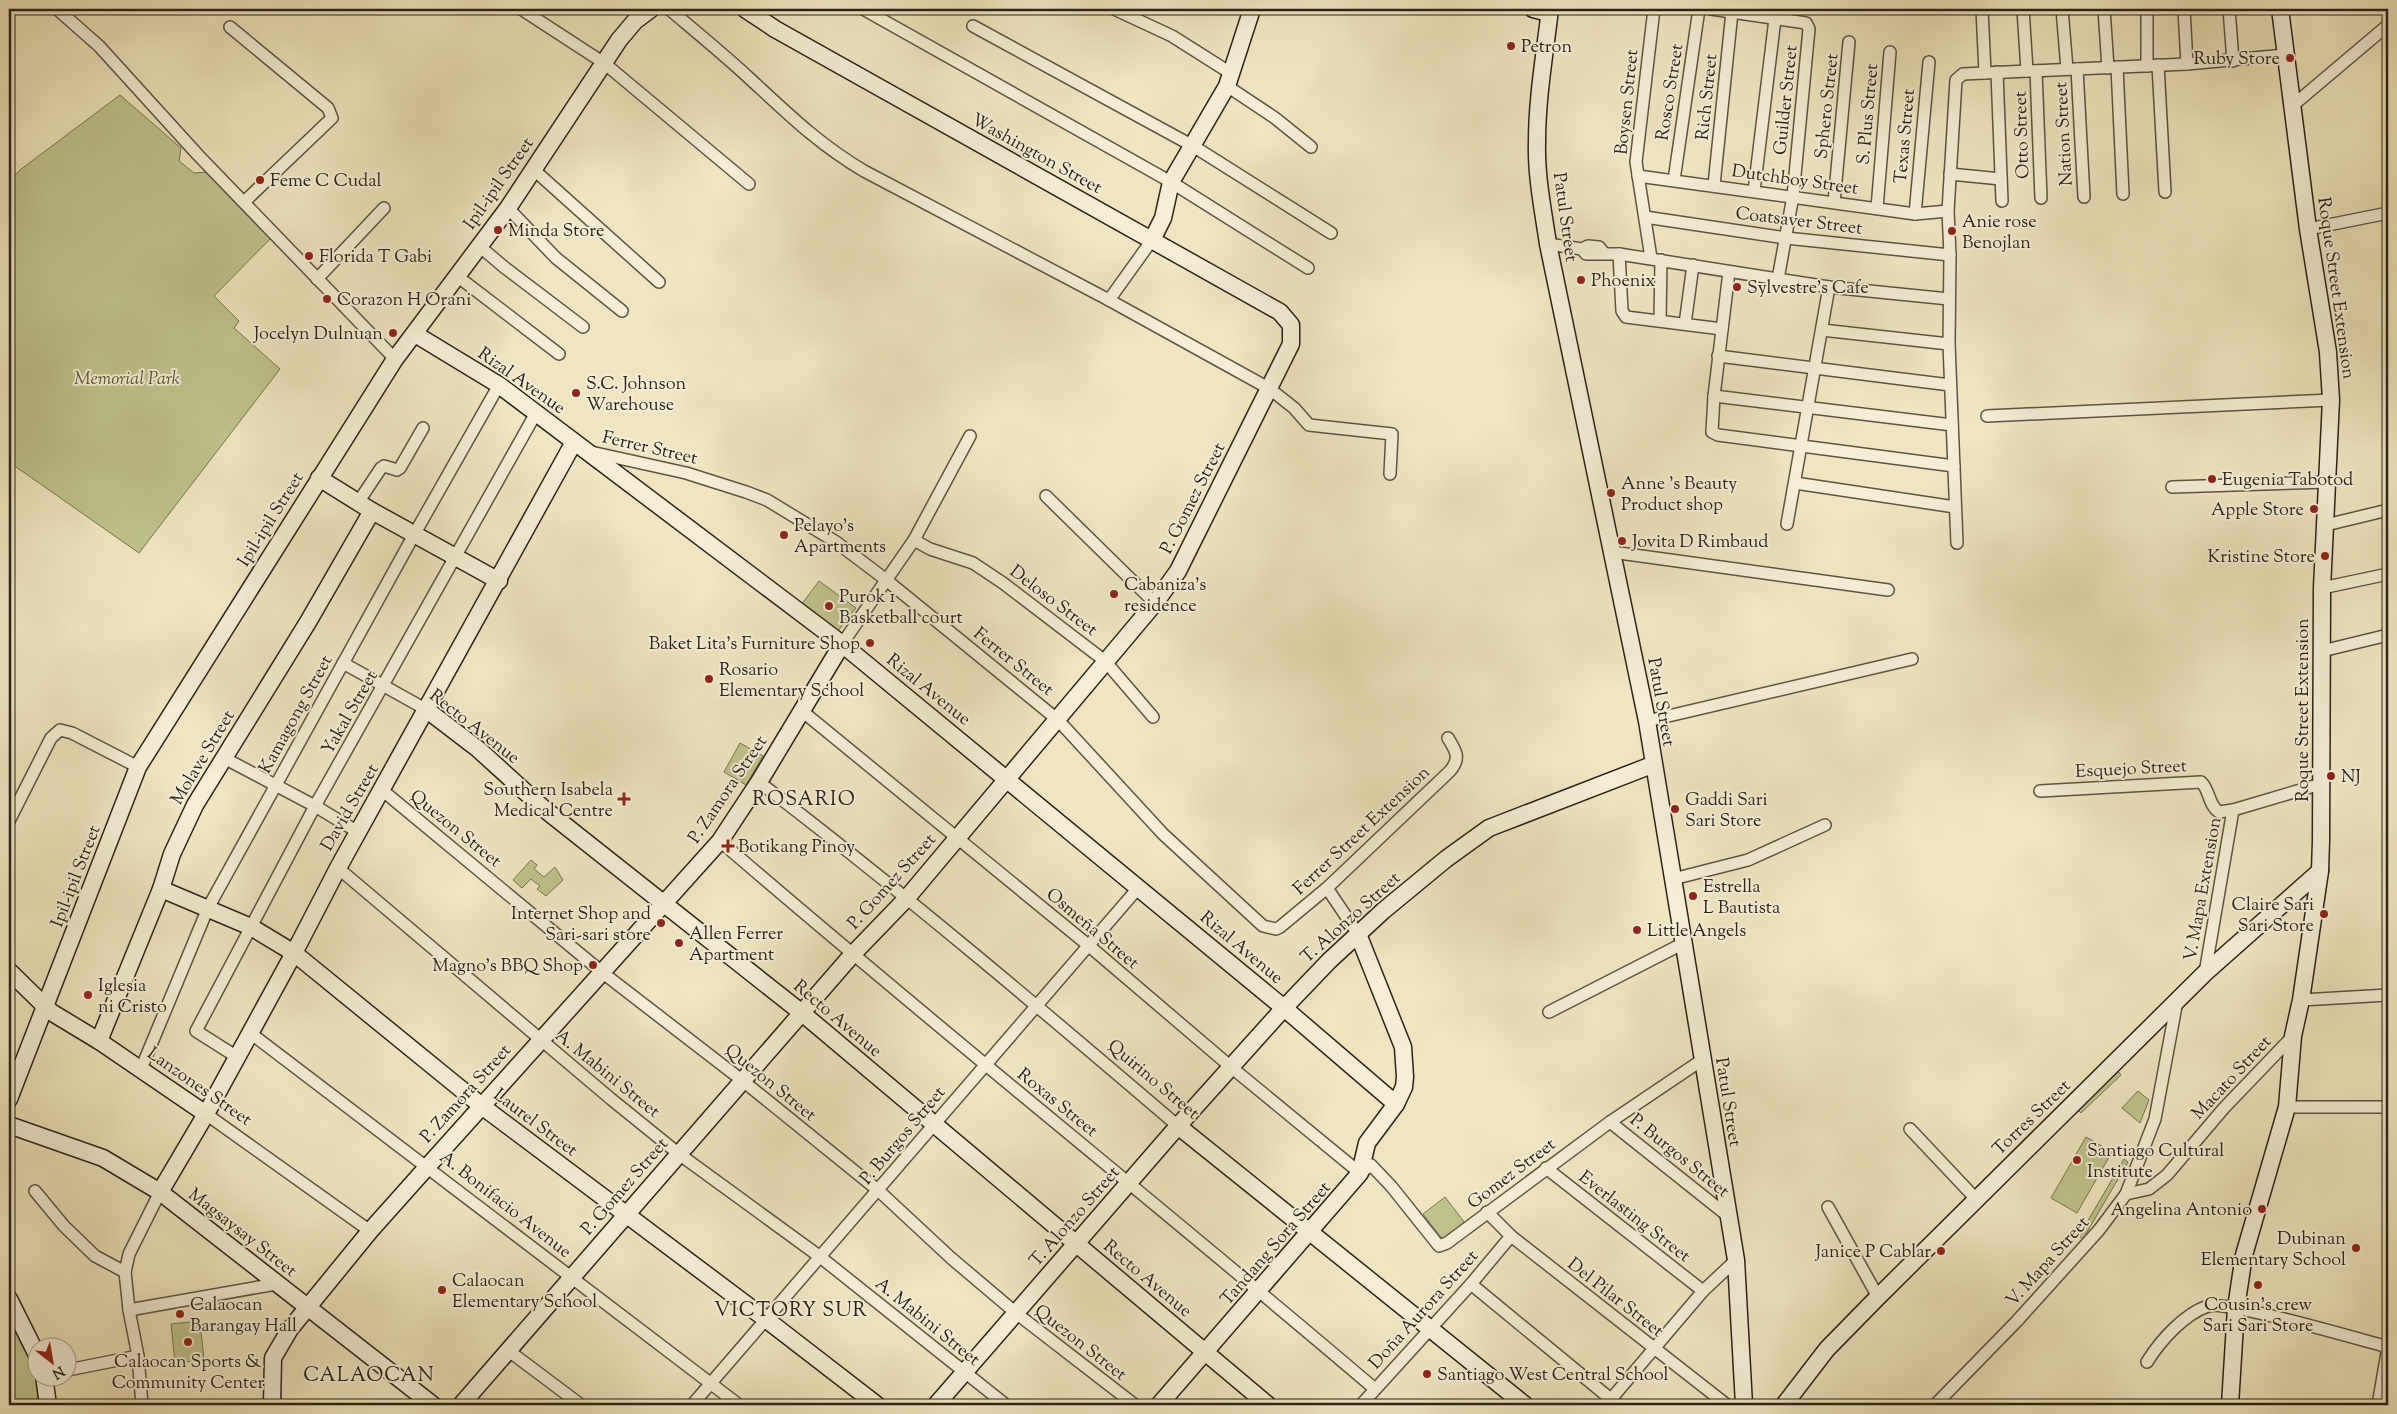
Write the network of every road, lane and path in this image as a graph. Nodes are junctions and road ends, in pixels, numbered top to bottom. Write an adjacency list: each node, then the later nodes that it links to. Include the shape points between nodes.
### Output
1 (57, 9): 57 (street, via 99,46)
2 (522, 9): 31 (street)
3 (651, 9): 31 (street, Ipil-ipil Street, via 630,27)
4 (669, 9): 84 (street, via 833,153)
5 (745, 9): 69 (street, Washington Street, via 775,29)
6 (863, 9): 47 (street)
7 (1114, 9): 38 (street, via 1172,36)
8 (1252, 9): 38 (street)
9 (1654, 9): 44 (street, Boysen Street, via 1636,148)
10 (1700, 9): 46 (street, Rosco Street)
11 (1710, 9): 21 (street)
12 (1982, 9): 37 (street)
13 (2023, 9): 36 (street, Otto Street)
14 (2062, 9): 35 (street, Nation Street)
15 (2104, 9): 34 (street)
16 (2147, 9): 33 (street)
17 (2184, 9): 32 (street)
18 (2230, 9): 29 (street)
19 (2280, 9): 28 (street, Roque Street Extension)
20 (1544, 10): 70 (street, Patul Street, via 1537,143)
21 (1732, 12): 22 (street); 49 (street, Rich Street)
22 (1775, 19): 50 (street); 53 (street, Guilder Street, via 1806,23 1809,37)
23 (2388, 25): 39 (street)
24 (973, 26): 40 (street)
25 (230, 27): 57 (street, via 332,114 332,118)
26 (1849, 42): 58 (street, Sphero Street)
27 (1890, 52): 61 (street, S. Plus Street)
28 (2285, 54): 29 (street); 39 (street, Roque Street Extension)
29 (2233, 61): 32 (street)
30 (1929, 62): 64 (street, Texas Street)
31 (604, 63): 42 (street, Ipil-ipil Street); 48 (street)
32 (2187, 64): 33 (street)
33 (2152, 66): 34 (street); 51 (street)
34 (2112, 67): 35 (street); 52 (street)
35 (2072, 69): 36 (street); 54 (street, Nation Street)
36 (2032, 71): 37 (street); 55 (street, Otto Street)
37 (1991, 73): 43 (street, via 1963,74 1956,80); 45 (street)
38 (1229, 80): 40 (street); 41 (street)
39 (2291, 106): 66 (street, Roque Street Extension)
40 (1193, 146): 47 (street); 67 (street)
41 (1311, 147)
42 (534, 169): 60 (street, Ipil-ipil Street); 81 (street)
43 (1950, 174): 45 (street); 62 (street)
44 (1638, 176): 46 (street, Dutchboy Street); 65 (street, Boysen Street)
45 (2001, 179): 56 (street)
46 (1674, 180): 49 (street, Dutchboy Street)
47 (1171, 182): 69 (street, via 1163,218); 76 (street)
48 (748, 184)
49 (1714, 185): 50 (street, Dutchboy Street)
50 (1754, 191): 53 (street, Dutchboy Street)
51 (2165, 192)
52 (2123, 194)
53 (1793, 196): 58 (street, Dutchboy Street); 68 (street, Guilder Street)
54 (2084, 197)
55 (2041, 198)
56 (2002, 201)
57 (244, 202): 79 (street)
58 (1834, 202): 61 (street, Dutchboy Street)
59 (384, 208): 79 (street)
60 (508, 208): 71 (street, Ipil-ipil Street); 85 (street, via 556,258)
61 (1876, 208): 64 (street, Dutchboy Street)
62 (1948, 211): 64 (street, Dutchboy Street); 73 (street)
63 (2388, 213): 66 (street)
64 (1914, 214)
65 (1645, 217): 68 (street, Coatsaver Street); 74 (street, Boysen Street)
66 (2308, 229): 102 (street, Roque Street Extension, via 2328,352)
67 (1331, 232)
68 (1786, 238): 73 (street, Coatsaver Street); 80 (street, Guilder Street)
69 (1152, 240): 84 (street); 92 (street, Washington Street, via 1280,312 1291,325)
70 (1548, 244): 72 (street, via 1582,249 1586,254 1598,256); 127 (street, Patul Street)
71 (478, 246): 78 (street, Ipil-ipil Street); 88 (street)
72 (1619, 254): 74 (street); 86 (street, via 1624,314 1628,318)
73 (1950, 255): 83 (street)
74 (1656, 259): 75 (street); 86 (street, Boysen Street)
75 (1693, 266): 77 (street); 87 (street)
76 (1308, 268)
77 (1729, 272): 80 (street); 89 (street)
78 (457, 276): 91 (street, Ipil-ipil Street); 94 (street)
79 (317, 279): 96 (street)
80 (1778, 279): 82 (street)
81 (659, 282)
82 (1829, 287): 83 (street); 90 (street)
83 (1949, 299): 93 (street)
84 (1109, 300): 100 (street)
85 (622, 311)
86 (1660, 322): 87 (street)
87 (1685, 324): 89 (street)
88 (583, 327)
89 (1722, 329): 95 (street)
90 (1822, 330): 93 (street); 97 (street)
91 (415, 334): 96 (street, Ipil-ipil Street); 99 (street, Rizal Avenue)
92 (1291, 344): 100 (street, P. Gomez Street)
93 (1949, 344): 98 (street)
94 (559, 354)
95 (1718, 356): 97 (street); 101 (street)
96 (395, 359): 113 (street, Ipil-ipil Street)
97 (1815, 368): 98 (street); 103 (street)
98 (1950, 385): 106 (street)
99 (499, 386): 104 (street, Rizal Avenue); 124 (street, Kamagong Street)
100 (1270, 389): 112 (street, via 1315,428 1392,434); 134 (street, P. Gomez Street, via 1178,571)
101 (1714, 396): 103 (street); 110 (street, via 1711,429 1714,434)
102 (2331, 400): 105 (street); 114 (street, Roque Street Extension)
103 (1808, 407): 106 (street); 110 (street)
104 (536, 413): 109 (street, Rizal Avenue); 128 (street, Yakal Street)
105 (1987, 416)
106 (1952, 425): 111 (street)
107 (423, 428): 118 (street, via 400,468 381,468)
108 (970, 436): 125 (street, P. Zamora Street)
109 (580, 446): 130 (street, Ferrer Street, via 686,473 767,500 808,524); 131 (street, David Street); 136 (street, Rizal Avenue)
110 (1801, 446): 111 (street); 115 (street)
111 (1954, 466): 119 (street)
112 (1390, 474)
113 (319, 478): 118 (street); 150 (street, Ipil-ipil Street)
114 (2328, 482): 116 (street); 123 (street, Roque Street Extension)
115 (1794, 483): 119 (street); 122 (street)
116 (2172, 487)
117 (1046, 496): 134 (street)
118 (359, 501): 121 (street)
119 (1955, 507): 126 (street)
120 (2388, 510): 123 (street)
121 (372, 511): 124 (street); 148 (street, Molave Street)
122 (1788, 524)
123 (2326, 525): 132 (street, Roque Street Extension)
124 (414, 533): 128 (street); 140 (street, Kamagong Street)
125 (914, 540): 130 (street, P. Zamora Street); 139 (street, Deloso Street, via 930,549 973,563)
126 (1957, 543)
127 (1612, 552): 133 (street); 146 (street, Patul Street)
128 (454, 556): 131 (street); 141 (street, Yakal Street)
129 (2388, 574): 132 (street)
130 (885, 579): 136 (street, P. Zamora Street); 145 (street, Ferrer Street)
131 (499, 581): 142 (street, David Street)
132 (2322, 588): 137 (street, Roque Street Extension)
133 (1888, 590)
134 (1154, 603): 139 (street, P. Gomez Street)
135 (2388, 636): 137 (street)
136 (842, 644): 143 (street, P. Zamora Street); 151 (street, Rizal Avenue)
137 (2322, 651): 153 (street, Roque Street Extension)
138 (1912, 659): 146 (street)
139 (1105, 661): 144 (street, Deloso Street); 145 (street, P. Gomez Street)
140 (343, 663): 141 (street, Recto Avenue); 154 (street, Kamagong Street)
141 (384, 686): 142 (street, Recto Avenue); 157 (street, Yakal Street)
142 (427, 710): 155 (street, David Street); 171 (street, Recto Avenue, via 478,749 543,808)
143 (802, 712): 152 (street, P. Zamora Street); 162 (street, Osmeña Street)
144 (1153, 716)
145 (1058, 720): 151 (street, P. Gomez Street); 173 (street, Ferrer Street, via 1163,834)
146 (1647, 721): 149 (street, Patul Street)
147 (1448, 738): 168 (street, Ferrer Street Extension, via 1457,753 1455,765)
148 (224, 758): 154 (street); 169 (street, Molave Street, via 195,805 172,854)
149 (1652, 765): 166 (street, Patul Street); 175 (street, T. Alonzo Street, via 1488,828 1446,859)
150 (138, 767): 159 (street, via 60,730 51,738); 187 (street, Ipil-ipil Street)
151 (1007, 778): 162 (street, P. Gomez Street); 167 (street, Rizal Avenue)
152 (759, 782): 163 (street, P. Zamora Street); 170 (street, Quirino Street)
153 (2321, 784): 158 (street); 165 (street, Roque Street Extension)
154 (275, 785): 157 (street); 172 (street, Kamagong Street)
155 (382, 790): 161 (street, David Street); 181 (street, Quezon Street)
156 (2040, 791): 158 (street, Esquejo Street, via 2195,781 2204,784 2216,810)
157 (315, 806): 161 (street); 174 (street, Yakal Street)
158 (2233, 810): 182 (street, V. Mapa Extension)
159 (9, 822)
160 (1825, 825): 166 (street, via 1748,860)
161 (358, 832): 164 (street, David Street)
162 (955, 838): 170 (street, P. Gomez Street); 177 (street, Osmeña Street)
163 (720, 841): 171 (street, P. Zamora Street); 179 (street, Roxas Street)
164 (338, 868): 178 (street, David Street); 193 (street, A. Mabini Street)
165 (2320, 871): 182 (street, Torres Street); 184 (street, Roque Street Extension)
166 (1673, 879): 176 (street, Patul Street)
167 (1139, 887): 177 (street, P. Burgos Street); 188 (street, Rizal Avenue)
168 (1327, 888): 173 (street, Ferrer Street Extension, via 1280,927); 175 (street)
169 (161, 889): 172 (street, Laurel Street); 194 (street, Molave Street)
170 (906, 899): 179 (street, P. Gomez Street); 186 (street, Quirino Street)
171 (666, 904): 181 (street, P. Zamora Street); 190 (street, Recto Avenue)
172 (208, 908): 174 (street, Laurel Street); 199 (street, Kamagong Street)
173 (1263, 926)
174 (251, 927): 178 (street, Laurel Street); 195 (street, Yakal Street, via 196,1031)
175 (1358, 934): 188 (street, T. Alonzo Street); 202 (street, via 1403,1047 1404,1087)
176 (1684, 943): 189 (street); 196 (street, Patul Street)
177 (1088, 945): 186 (street, P. Burgos Street); 198 (street, Osmeña Street)
178 (294, 953): 191 (street, David Street); 203 (street, Laurel Street)
179 (852, 955): 190 (street, P. Gomez Street); 197 (street, Roxas Street)
180 (9, 971): 187 (street, Lanzones Street)
181 (603, 973): 193 (street, P. Zamora Street); 200 (street, Quezon Street)
182 (2205, 974): 185 (street, Torres Street)
183 (2388, 995): 184 (street)
184 (2301, 1000): 192 (street, Roque Street Extension)
185 (2177, 1001): 220 (street, V. Mapa Street, via 2155,1119); 221 (street, Torres Street)
186 (1036, 1005): 197 (street, P. Burgos Street); 210 (street, Quirino Street)
187 (46, 1006): 194 (street, Lanzones Street); 201 (street, Ipil-ipil Street)
188 (1284, 1008): 198 (street, T. Alonzo Street); 202 (street, Rizal Avenue)
189 (1549, 1012)
190 (802, 1013): 200 (street, P. Gomez Street); 208 (street, Recto Avenue)
191 (249, 1032): 195 (street, David Street); 213 (street, A. Bonifacio Avenue)
192 (2293, 1036): 204 (street, Roque Street Extension); 220 (street, Macato Street, via 2224,1108 2167,1175 2149,1189)
193 (539, 1040): 203 (street, P. Zamora Street); 212 (street, A. Mabini Street)
194 (99, 1041): 199 (street, Lanzones Street)
195 (237, 1057): 206 (street, David Street)
196 (1702, 1060): 207 (street, Gomez Street); 225 (street, Patul Street)
197 (984, 1064): 208 (street, P. Burgos Street); 216 (street, Roxas Street)
198 (1231, 1067): 210 (street, T. Alonzo Street); 215 (street, Osmeña Street)
199 (141, 1069): 206 (street, Lanzones Street)
200 (743, 1080): 212 (street, P. Gomez Street); 218 (street, Quezon Street)
201 (9, 1099)
202 (1396, 1104): 215 (street, via 1367,1143)
203 (483, 1107): 213 (street, P. Zamora Street); 224 (street, Laurel Street)
204 (2287, 1107): 205 (street); 241 (street, Roque Street Extension, via 2244,1255)
205 (2388, 1107)
206 (206, 1114): 219 (street, David Street); 226 (street, Lanzones Street)
207 (1610, 1122): 214 (street, Gomez Street); 225 (street, P. Burgos Street)
208 (932, 1124): 218 (street, P. Burgos Street); 229 (street, Recto Avenue)
209 (9, 1125): 219 (street, Magsaysay Street, via 103,1158)
210 (1178, 1126): 216 (street, T. Alonzo Street); 227 (street, Quirino Street)
211 (1910, 1129): 221 (street)
212 (679, 1154): 224 (street, P. Gomez Street); 230 (street, A. Mabini Street)
213 (428, 1166): 226 (street, P. Zamora Street); 233 (street, A. Bonifacio Avenue)
214 (1546, 1168): 223 (street, Gomez Street); 237 (street, Everlasting Street)
215 (1360, 1173): 223 (street, Gomez Street, via 1371,1165 1439,1246); 227 (street, Tandang Sora Street)
216 (1129, 1182): 229 (street, T. Alonzo Street); 236 (street, Roxas Street)
217 (35, 1191): 232 (street, via 95,1256)
218 (878, 1191): 230 (street, P. Burgos Street); 243 (street, Quezon Street)
219 (160, 1192): 232 (street, via 129,1254); 234 (street, Magsaysay Street)
220 (2126, 1194): 278 (street, V. Mapa Street, via 2023,1314)
221 (1976, 1200): 238 (street, Torres Street)
222 (1828, 1207): 238 (street)
223 (1488, 1212): 228 (street, Del Pilar Street)
224 (625, 1214): 233 (street, P. Gomez Street); 244 (street, Laurel Street)
225 (1728, 1216): 231 (street, Patul Street)
226 (370, 1232): 240 (street, P. Zamora Street)
227 (1310, 1233): 236 (street, Tandang Sora Street); 245 (street, Quirino Street)
228 (1511, 1236): 235 (street, Doña Aurora Street); 248 (street, Del Pilar Street)
229 (1077, 1244): 243 (street, T. Alonzo Street); 250 (street, Recto Avenue)
230 (819, 1256): 244 (street, P. Burgos Street); 254 (street, A. Mabini Street)
231 (1736, 1260): 237 (street); 276 (street, Patul Street)
232 (125, 1272): 242 (street)
233 (572, 1277): 249 (street, P. Gomez Street); 255 (street, A. Bonifacio Avenue)
234 (276, 1284): 240 (street, Magsaysay Street); 242 (street)
235 (1471, 1284): 245 (street, Doña Aurora Street); 259 (street)
236 (1260, 1290): 250 (street, Tandang Sora Street); 257 (street, Roxas Street)
237 (1703, 1290): 248 (street)
238 (1878, 1297): 277 (street, Torres Street, via 1827,1349)
239 (9, 1299): 246 (street)
240 (309, 1308): 261 (street, P. Zamora Street, via 290,1330 274,1358); 262 (street, Magsaysay Street)
241 (2236, 1308): 247 (street); 252 (street, via 2210,1305 2182,1322); 279 (street, Roque Street Extension)
242 (129, 1310): 251 (street)
243 (1016, 1313): 254 (street, T. Alonzo Street); 270 (street, Quezon Street)
244 (767, 1320): 255 (street, P. Burgos Street); 267 (street, Laurel Street)
245 (1430, 1329): 257 (street, Doña Aurora Street); 274 (street, Quirino Street)
246 (28, 1337)
247 (2388, 1347): 280 (street)
248 (1654, 1349): 259 (street); 275 (street, Del Pilar Street)
249 (509, 1351): 263 (street, P. Gomez Street); 264 (street)
250 (1206, 1354): 271 (street, Tandang Sora Street); 272 (street, Recto Avenue)
251 (138, 1356): 253 (street); 260 (street)
252 (2147, 1362)
253 (78, 1368)
254 (965, 1373): 268 (street, T. Alonzo Street); 269 (street, A. Mabini Street)
255 (712, 1384): 265 (street, P. Burgos Street); 266 (street, A. Bonifacio Avenue)
256 (45, 1386): 258 (street)
257 (1375, 1389): 273 (street, Doña Aurora Street)
258 (46, 1402)
259 (1612, 1404)
260 (142, 1405)
261 (272, 1405)
262 (433, 1405)
263 (462, 1405)
264 (581, 1405)
265 (692, 1405)
266 (739, 1405)
267 (877, 1405)
268 (936, 1405)
269 (1006, 1405)
270 (1135, 1405)
271 (1159, 1405)
272 (1268, 1405)
273 (1360, 1405)
274 (1525, 1405)
275 (1727, 1405)
276 (1744, 1405)
277 (1784, 1405)
278 (1935, 1405)
279 (2230, 1405)
280 (2378, 1405)

